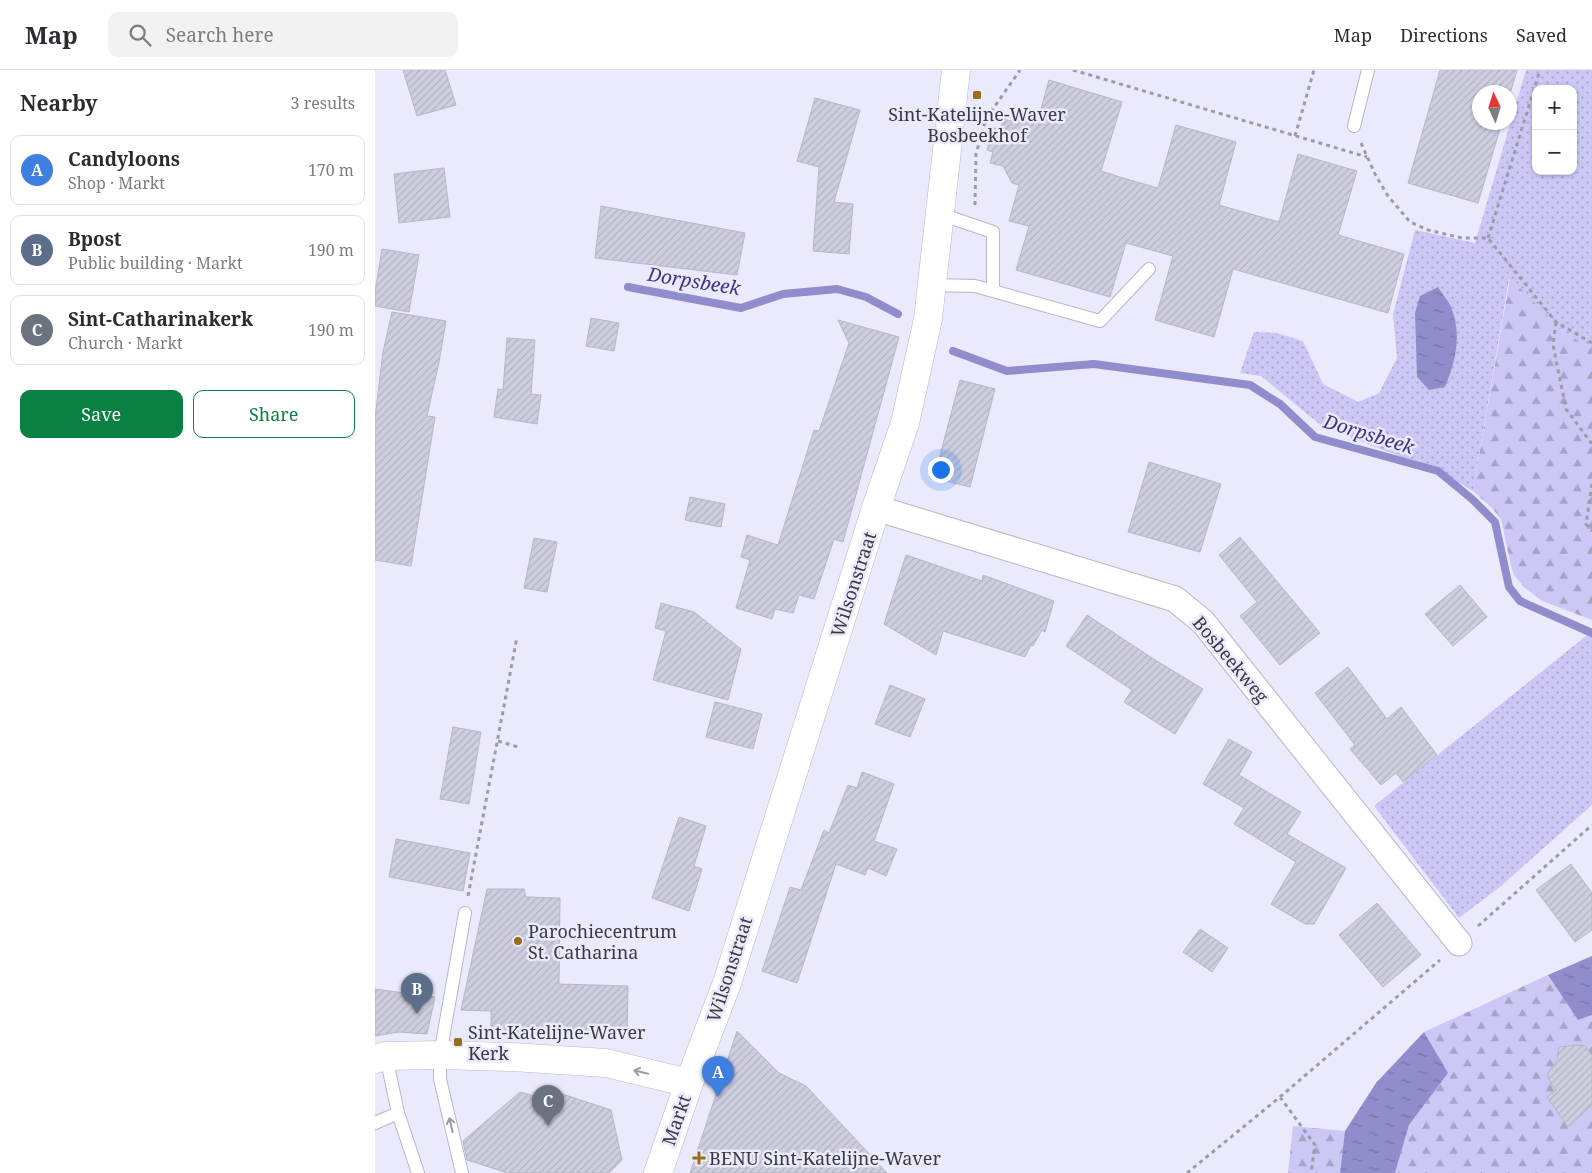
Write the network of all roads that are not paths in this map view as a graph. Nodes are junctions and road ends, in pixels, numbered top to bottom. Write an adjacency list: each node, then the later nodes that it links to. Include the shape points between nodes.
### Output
1 (955, 70): 4 (street, Wilsonstraat)
2 (1368, 70): 3 (lane)
3 (1354, 126)
4 (939, 214): 6 (street, Wilsonstraat); 7 (lane, via 993,232)
5 (1149, 269): 7 (lane, via 1100,321)
6 (931, 285): 7 (lane, via 975,286); 8 (street, Wilsonstraat, via 928,319 905,423)
7 (993, 291)
8 (876, 508): 10 (street, Bosbeekweg, via 1175,599 1203,622); 13 (street, Wilsonstraat, via 725,989)
9 (465, 913): 11 (lane)
10 (1459, 943)
11 (440, 1055): 12 (street, Markt); 13 (street, Markt, one-way to 11, via 606,1063); 17 (lane, one-way to 11, via 441,1079)
12 (381, 1058): 14 (lane)
13 (689, 1083): 18 (street, Markt)
14 (398, 1113): 15 (lane); 16 (lane)
15 (375, 1122)
16 (418, 1173)
17 (461, 1173)
18 (658, 1173)

